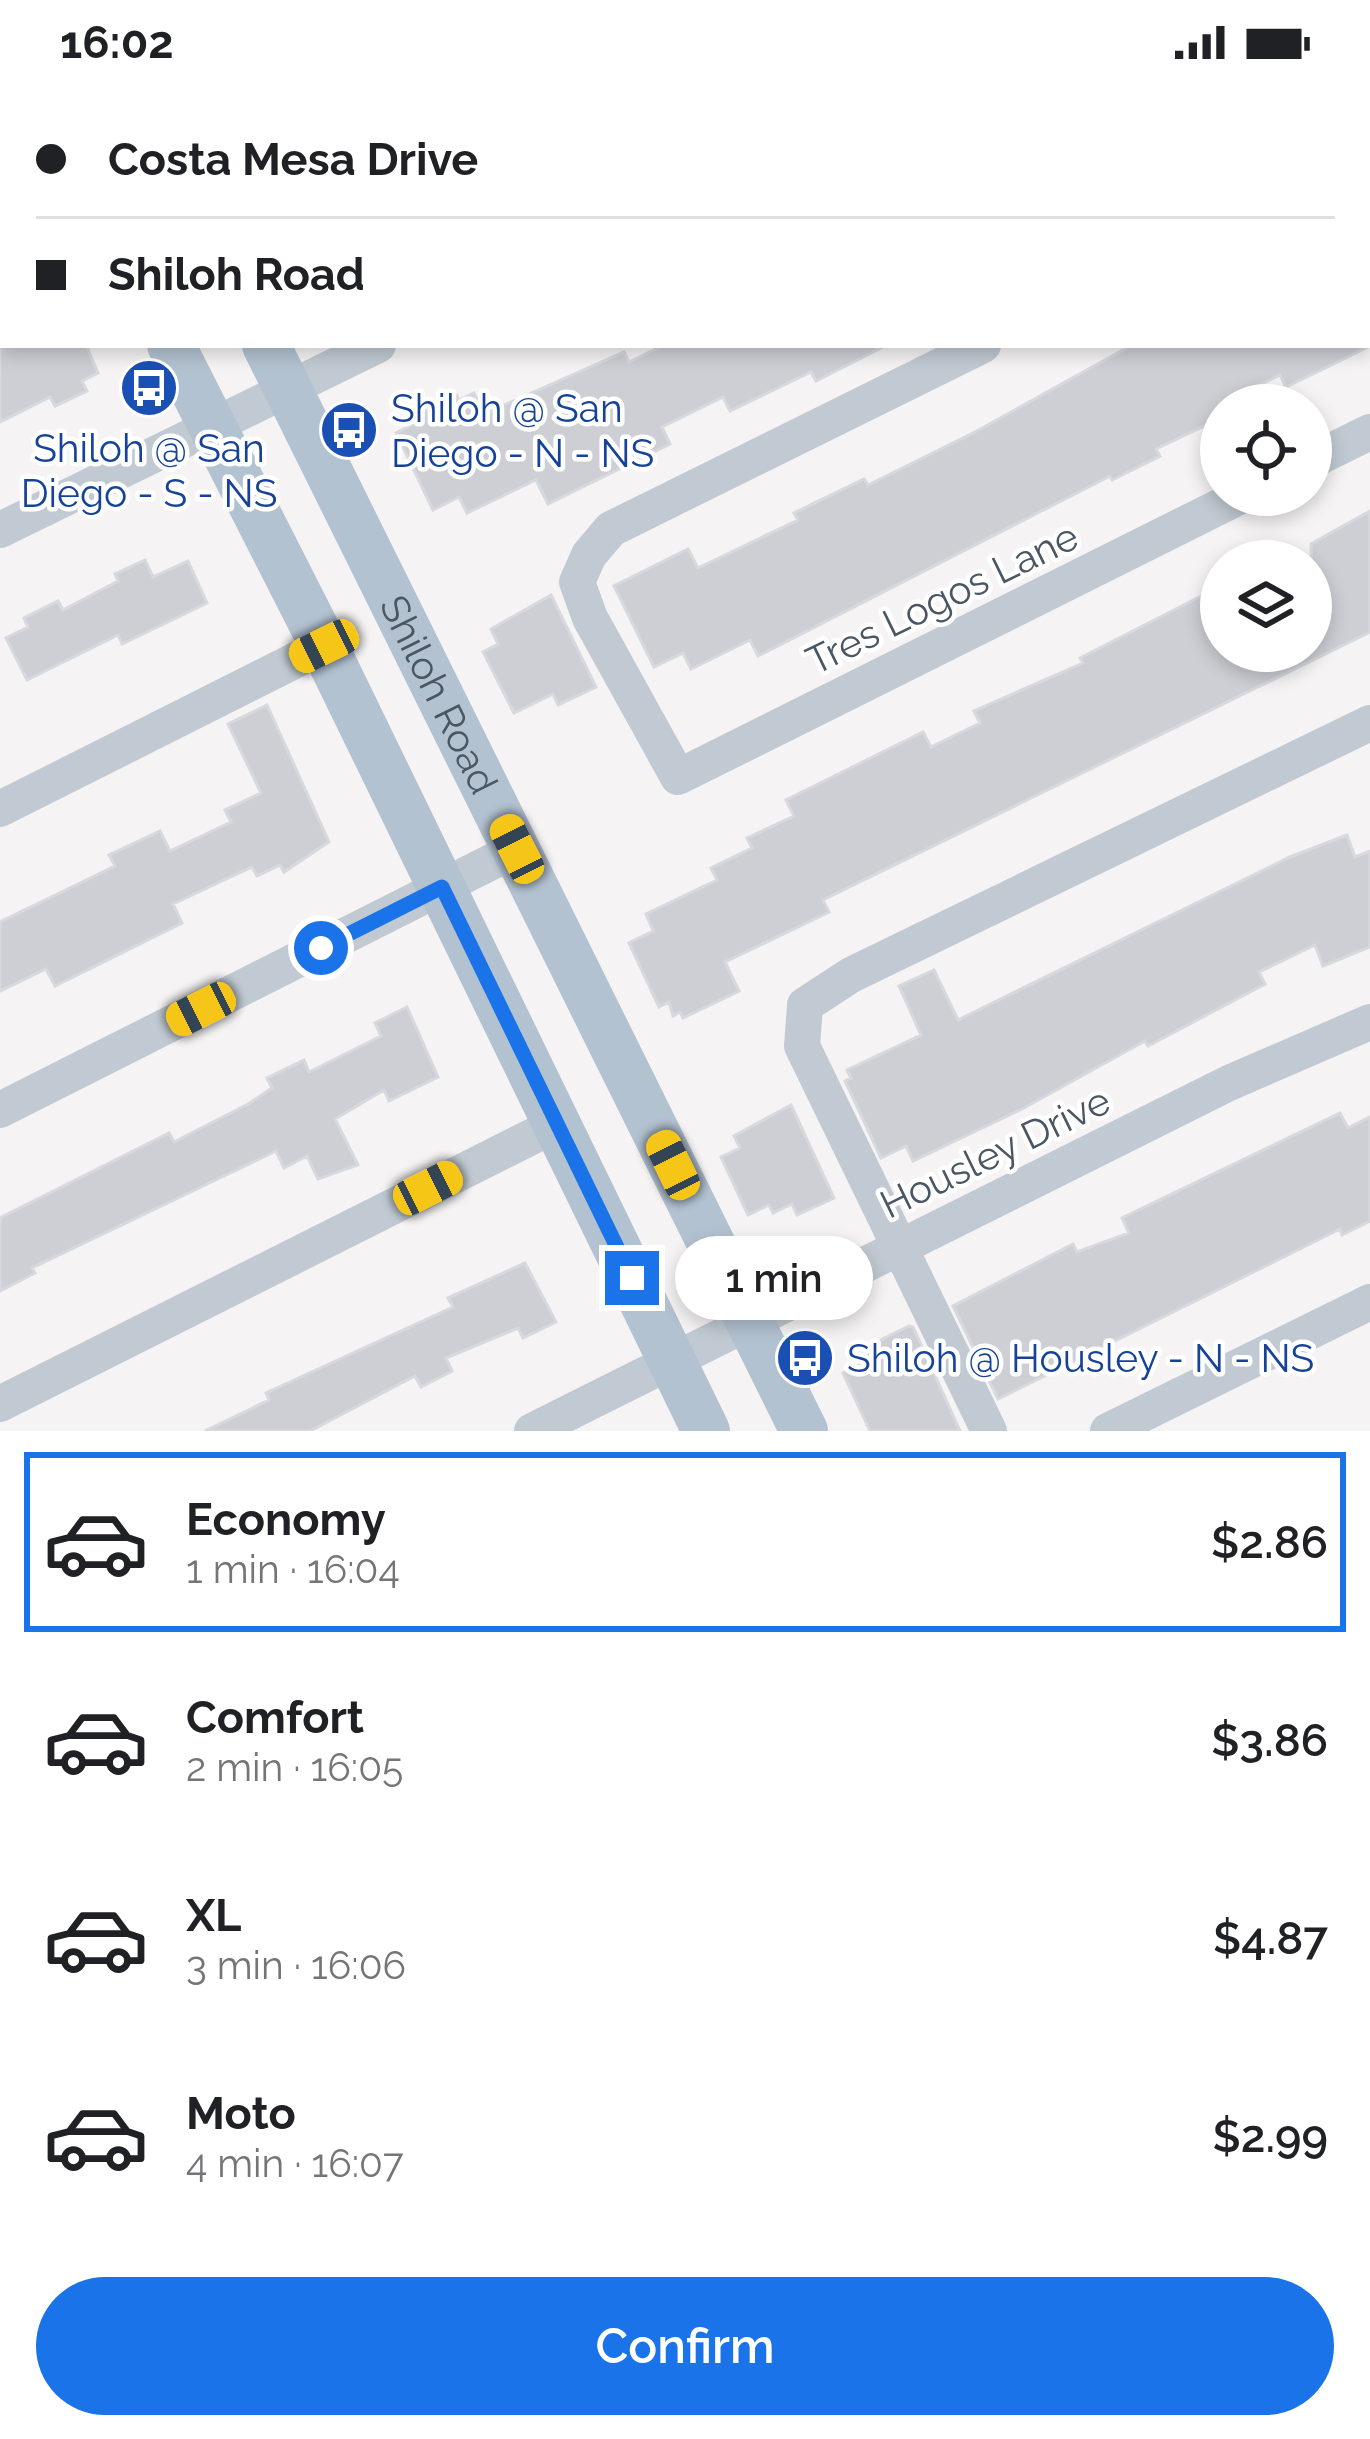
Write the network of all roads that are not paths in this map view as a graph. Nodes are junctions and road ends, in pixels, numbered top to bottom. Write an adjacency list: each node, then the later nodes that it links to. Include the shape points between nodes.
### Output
1 (172, 348): 5 (main road, Shiloh Road)
2 (363, 348): 4 (street)
3 (977, 348): 8 (street, Tres Logos Lane, via 611,529 589,555 577,582 590,618 678,777)
4 (276, 365): 5 (street); 13 (main road, Shiloh Road)
5 (210, 423): 9 (street); 10 (main road, Shiloh Road)
6 (1370, 432): 7 (street)
7 (1332, 451)
8 (1201, 516)
9 (0, 530)
10 (324, 646): 12 (street); 14 (main road, Shiloh Road)
11 (1370, 722): 18 (street, via 851,975 805,1005 802,1046)
12 (0, 808)
13 (517, 849): 14 (street); 20 (main road, Shiloh Road)
14 (442, 887): 16 (street); 17 (main road, Shiloh Road)
15 (1370, 1022): 18 (street, Housley Drive)
16 (0, 1111)
17 (557, 1124): 21 (main road, Shiloh Road); 22 (street)
18 (896, 1248): 20 (street, Housley Drive); 26 (street)
19 (1370, 1301): 27 (street)
20 (750, 1322): 21 (street, Housley Drive); 25 (main road, Shiloh Road)
21 (672, 1360): 23 (street, Housley Drive); 24 (main road, Shiloh Road)
22 (0, 1404)
23 (532, 1431)
24 (706, 1431)
25 (804, 1431)
26 (988, 1431)
27 (1108, 1431)

